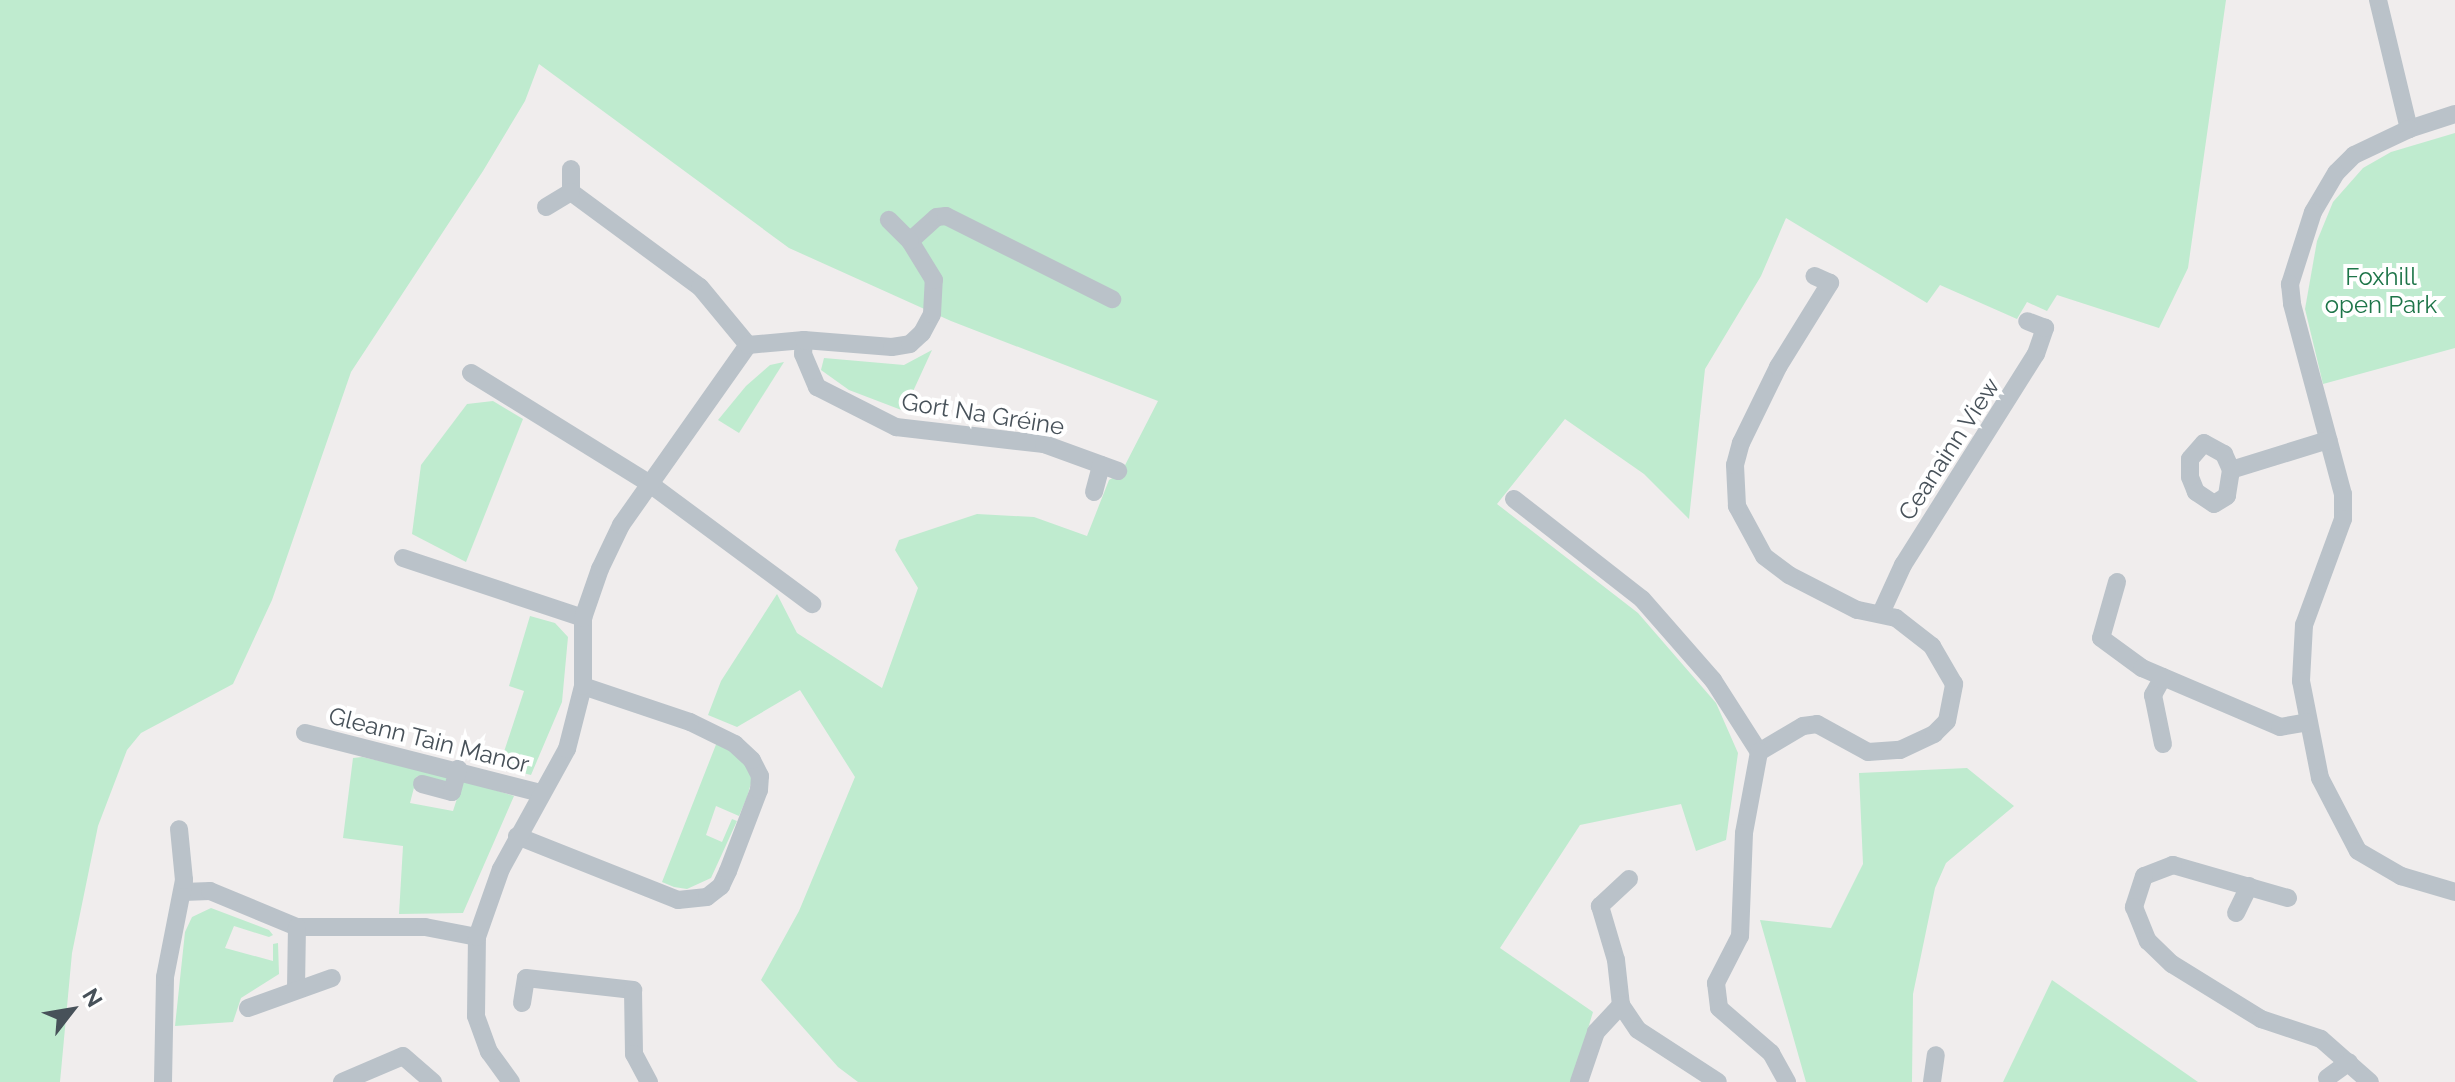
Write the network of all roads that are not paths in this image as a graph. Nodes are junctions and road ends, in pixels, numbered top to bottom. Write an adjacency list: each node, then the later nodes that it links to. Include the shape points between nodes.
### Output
1 (2378, 0): 3 (street)
2 (2455, 114): 3 (street)
3 (2409, 129): 15 (street, via 2354,155 2336,173 2313,212 2296,260 2292,304)
4 (571, 169): 5 (street)
5 (571, 192): 6 (street); 13 (street, via 700,287)
6 (546, 207)
7 (889, 220): 8 (street)
8 (910, 241): 10 (street, via 937,217 946,216); 12 (street, via 934,280 932,314 922,333 910,344 892,347)
9 (1814, 276): 23 (street, via 1830,283 1778,367 1741,443 1735,465 1737,506 1764,556 1789,575 1857,610)
10 (1112, 299)
11 (2027, 321): 23 (street, Ceanainn View, via 2045,328 2036,354 1903,565)
12 (804, 340): 13 (street); 18 (street, Gort Na Gréine, via 803,354 817,387 896,427 1044,444 1110,468)
13 (748, 345): 17 (street)
14 (471, 373): 17 (street)
15 (2328, 440): 16 (street); 27 (street, via 2343,494 2343,519 2304,625 2300,656)
16 (2231, 470)
17 (650, 484): 22 (street); 24 (street, Gleann Tain Manor, via 621,525)
18 (1094, 492)
19 (1514, 499): 30 (street, via 1642,599 1713,680)
20 (403, 558): 24 (street)
21 (2117, 582): 25 (street, via 2101,638)
22 (812, 604)
23 (1881, 613): 30 (street, via 1913,629 1945,663 1954,684 1947,721 1900,750 1868,752 1817,724 1803,726)
24 (583, 618): 26 (street, Gleann Tain Manor)
25 (2163, 677): 27 (street, via 2280,727); 29 (street, via 2153,695)
26 (583, 686): 33 (street, Gleann Tain Manor, via 567,749); 35 (street, via 690,722 735,744 752,760 760,776 759,790 728,871 707,897 678,900)
27 (2307, 722): 39 (street, via 2329,803 2358,851 2401,876)
28 (305, 733): 31 (street, Gleann Tain Manor)
29 (2163, 744)
30 (1759, 752): 59 (street, via 1744,833 1740,936 1716,983 1719,1008 1771,1053)
31 (458, 769): 32 (street, via 452,792); 33 (street, Gleann Tain Manor)
32 (422, 784)
33 (541, 793): 35 (street, Gleann Tain Manor)
34 (179, 829): 38 (street)
35 (517, 836): 43 (street, Gleann Tain Manor)
36 (1629, 879): 47 (street, via 1600,906 1616,960)
37 (2249, 886): 40 (street); 41 (street); 50 (street, via 2173,865 2156,869 2136,889 2137,923 2158,952 2207,989 2261,1019 2321,1039)
38 (183, 892): 42 (street, via 210,891); 52 (street, via 165,977)
39 (2455, 892)
40 (2288, 898)
41 (2236, 913)
42 (297, 927): 43 (street, via 425,927); 45 (street)
43 (477, 937): 55 (street, Gleann Tain Manor, via 476,1016 489,1052)
44 (332, 978): 45 (street)
45 (296, 989): 48 (street)
46 (522, 1003): 56 (street, via 526,978 633,990 634,1054)
47 (1621, 1005): 57 (street, via 1596,1032); 58 (street, via 1638,1030)
48 (248, 1008)
49 (1936, 1055): 60 (street)
50 (2349, 1062): 51 (street); 61 (street)
51 (2327, 1078)
52 (163, 1082)
53 (342, 1082): 54 (street, via 403,1056)
54 (433, 1082)
55 (511, 1082)
56 (649, 1082)
57 (1579, 1082)
58 (1718, 1082)
59 (1787, 1082)
60 (1932, 1082)
61 (2370, 1082)

